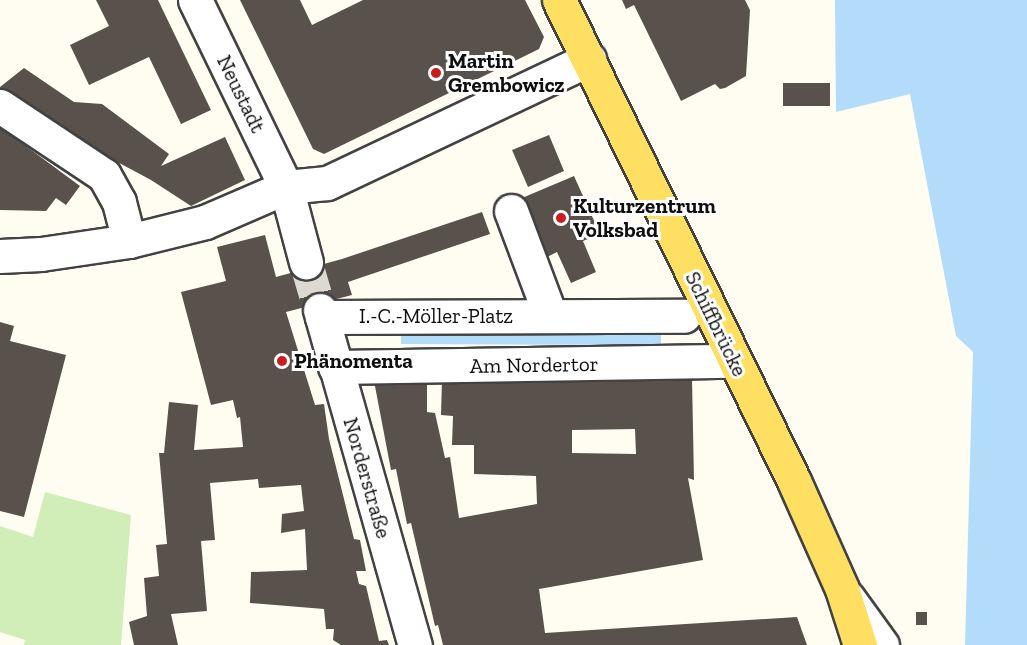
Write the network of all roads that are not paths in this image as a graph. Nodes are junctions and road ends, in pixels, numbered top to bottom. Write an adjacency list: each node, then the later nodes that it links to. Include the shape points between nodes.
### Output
1 (195, 0): 5 (street, Neustadt)
2 (559, 0): 3 (main road, Schiffbrücke)
3 (589, 59): 5 (street, via 327,183); 13 (main road, Schiffbrücke)
4 (0, 106): 7 (street, via 104,175 119,202)
5 (286, 187): 7 (street, via 205,222); 9 (street)
6 (512, 212): 11 (street, I.-C.-Möller-Platz)
7 (129, 241): 8 (street)
8 (0, 256)
9 (306, 262)
10 (321, 314): 11 (street, I.-C.-Möller-Platz); 14 (street, Norderstraße)
11 (550, 315): 12 (street, I.-C.-Möller-Platz)
12 (684, 316)
13 (733, 361): 14 (street, Am Nordertor); 15 (main road, Schiffbrücke, via 794,481)
14 (335, 367): 16 (street, Norderstraße)
15 (842, 589): 17 (main road, Schiffbrücke); 18 (street, Schiffbrücke)
16 (415, 645)
17 (860, 645)
18 (882, 645)

